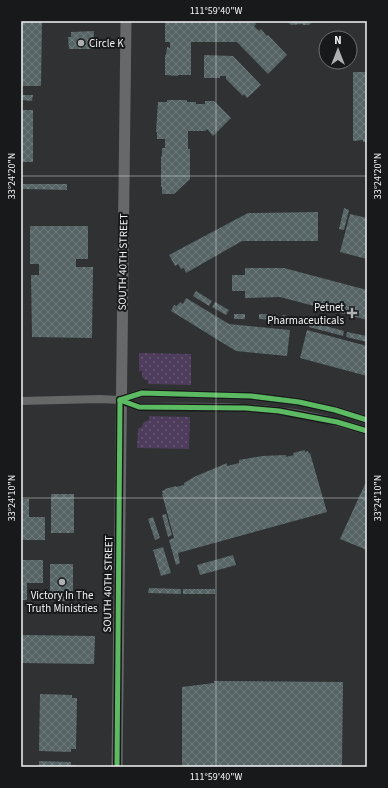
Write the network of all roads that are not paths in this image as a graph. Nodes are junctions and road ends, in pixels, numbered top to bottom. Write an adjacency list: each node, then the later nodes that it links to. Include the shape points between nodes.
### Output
1 (126, 21): 2 (main road, SOUTH 40TH STREET)
2 (120, 400): 3 (street); 4 (street, via 139,394 251,396 299,402); 5 (street, via 139,407 246,408 279,411 337,422); 6 (main road, SOUTH 40TH STREET)
3 (21, 401)
4 (367, 420)
5 (367, 431)
6 (117, 767)

